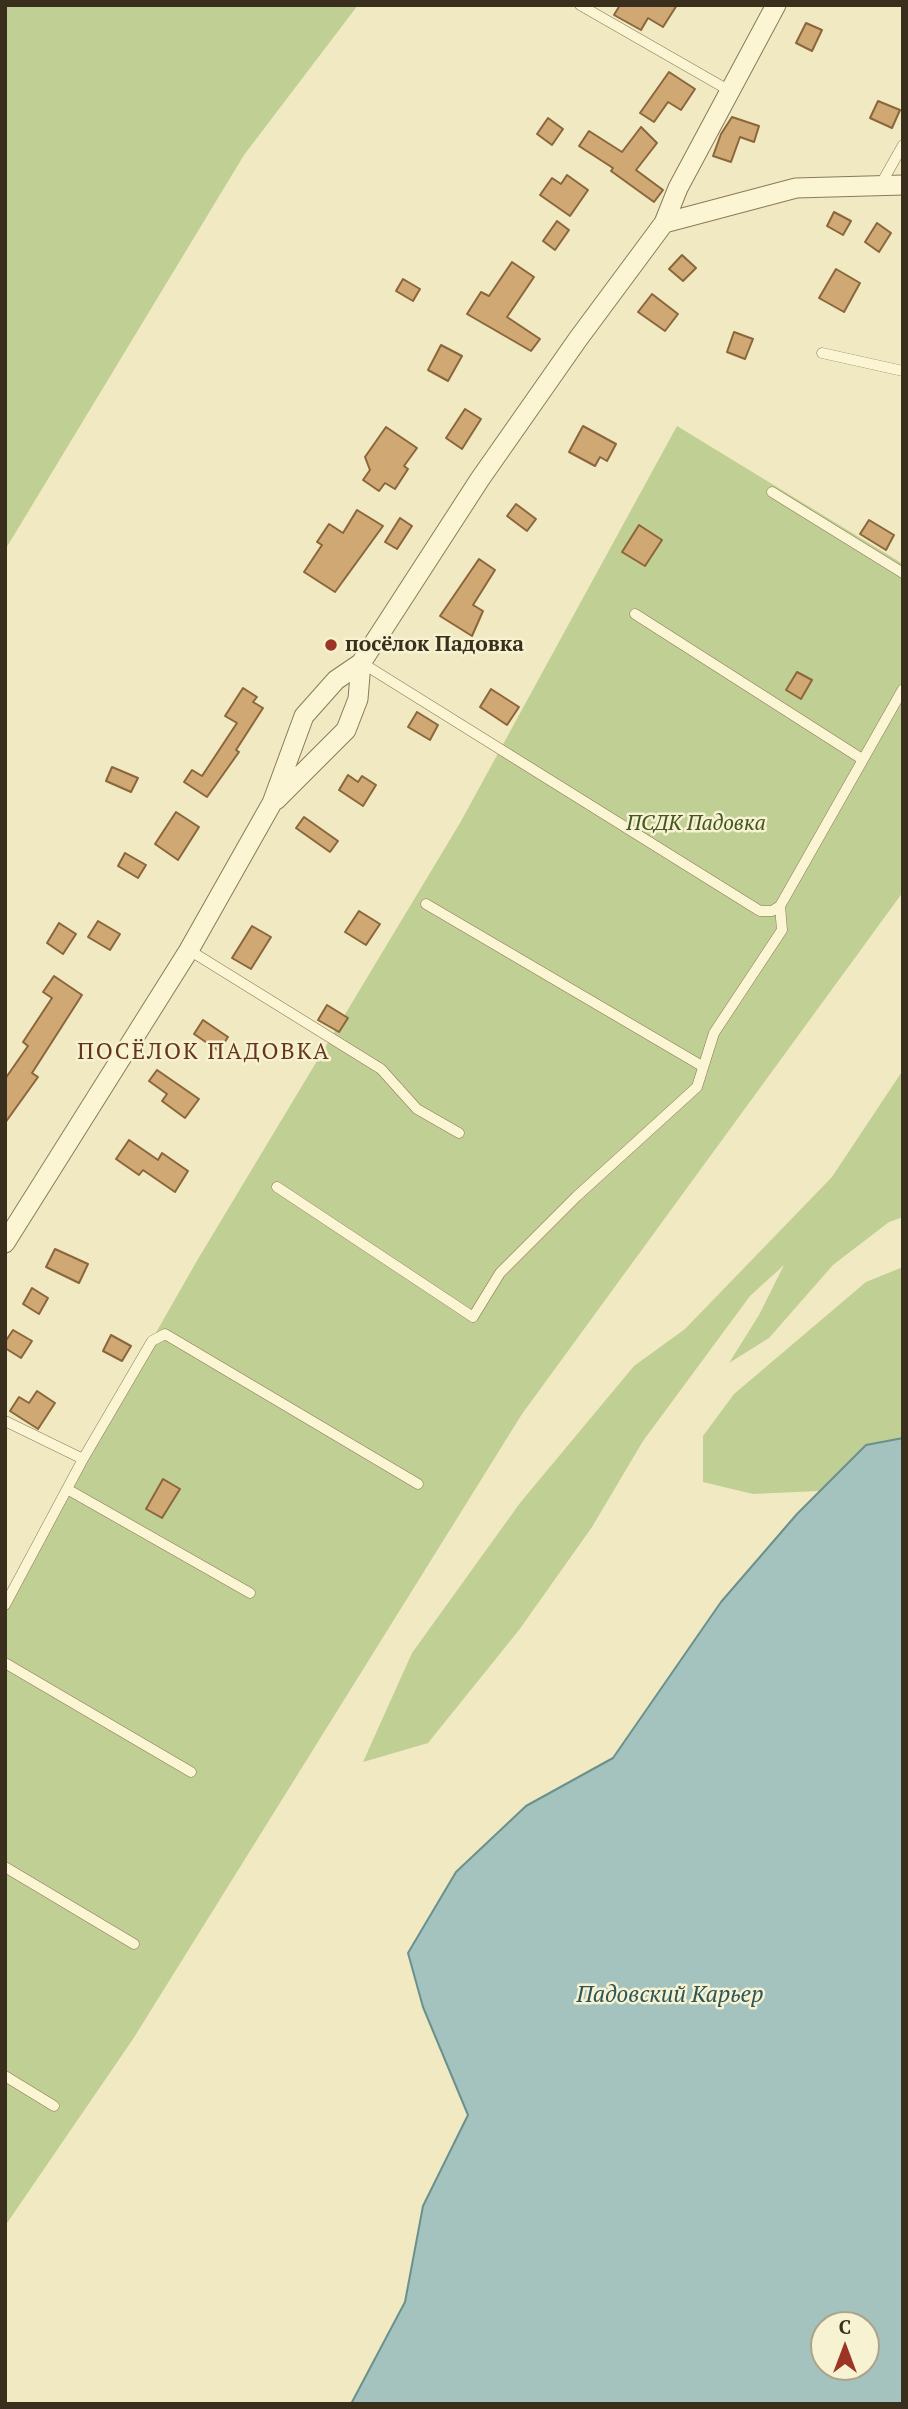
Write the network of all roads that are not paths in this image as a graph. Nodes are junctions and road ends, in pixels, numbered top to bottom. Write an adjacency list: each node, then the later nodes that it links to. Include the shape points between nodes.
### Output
1 (580, 5): 3 (lane)
2 (776, 5): 3 (street)
3 (730, 91): 7 (street)
4 (903, 145): 5 (lane)
5 (881, 184): 6 (street); 7 (street, via 796,188)
6 (903, 185)
7 (664, 223): 13 (street, via 480,479)
8 (822, 353): 9 (lane)
9 (903, 371)
10 (772, 492): 11 (lane)
11 (903, 573)
12 (635, 614): 15 (lane)
13 (361, 663): 16 (street, via 336,680 304,716); 16 (street, via 358,699 346,730); 18 (lane, via 760,911)
14 (903, 689): 15 (lane)
15 (862, 759): 18 (lane)
16 (272, 803): 19 (street)
17 (426, 904): 20 (lane)
18 (780, 906): 20 (lane, via 782,930 714,1033)
19 (189, 950): 21 (lane, via 381,1069 416,1109); 23 (street)
20 (702, 1066): 22 (lane, via 696,1087 500,1273 473,1317)
21 (459, 1133)
22 (277, 1187)
23 (5, 1243)
24 (5, 1421): 25 (lane)
25 (83, 1459): 26 (lane, via 152,1341 165,1334); 27 (lane)
26 (418, 1484)
27 (67, 1489): 28 (lane); 29 (lane)
28 (250, 1593)
29 (5, 1605)
30 (5, 1663): 31 (lane)
31 (191, 1772)
32 (5, 1867): 33 (lane)
33 (134, 1944)
34 (5, 2076): 35 (lane)
35 (54, 2106)

